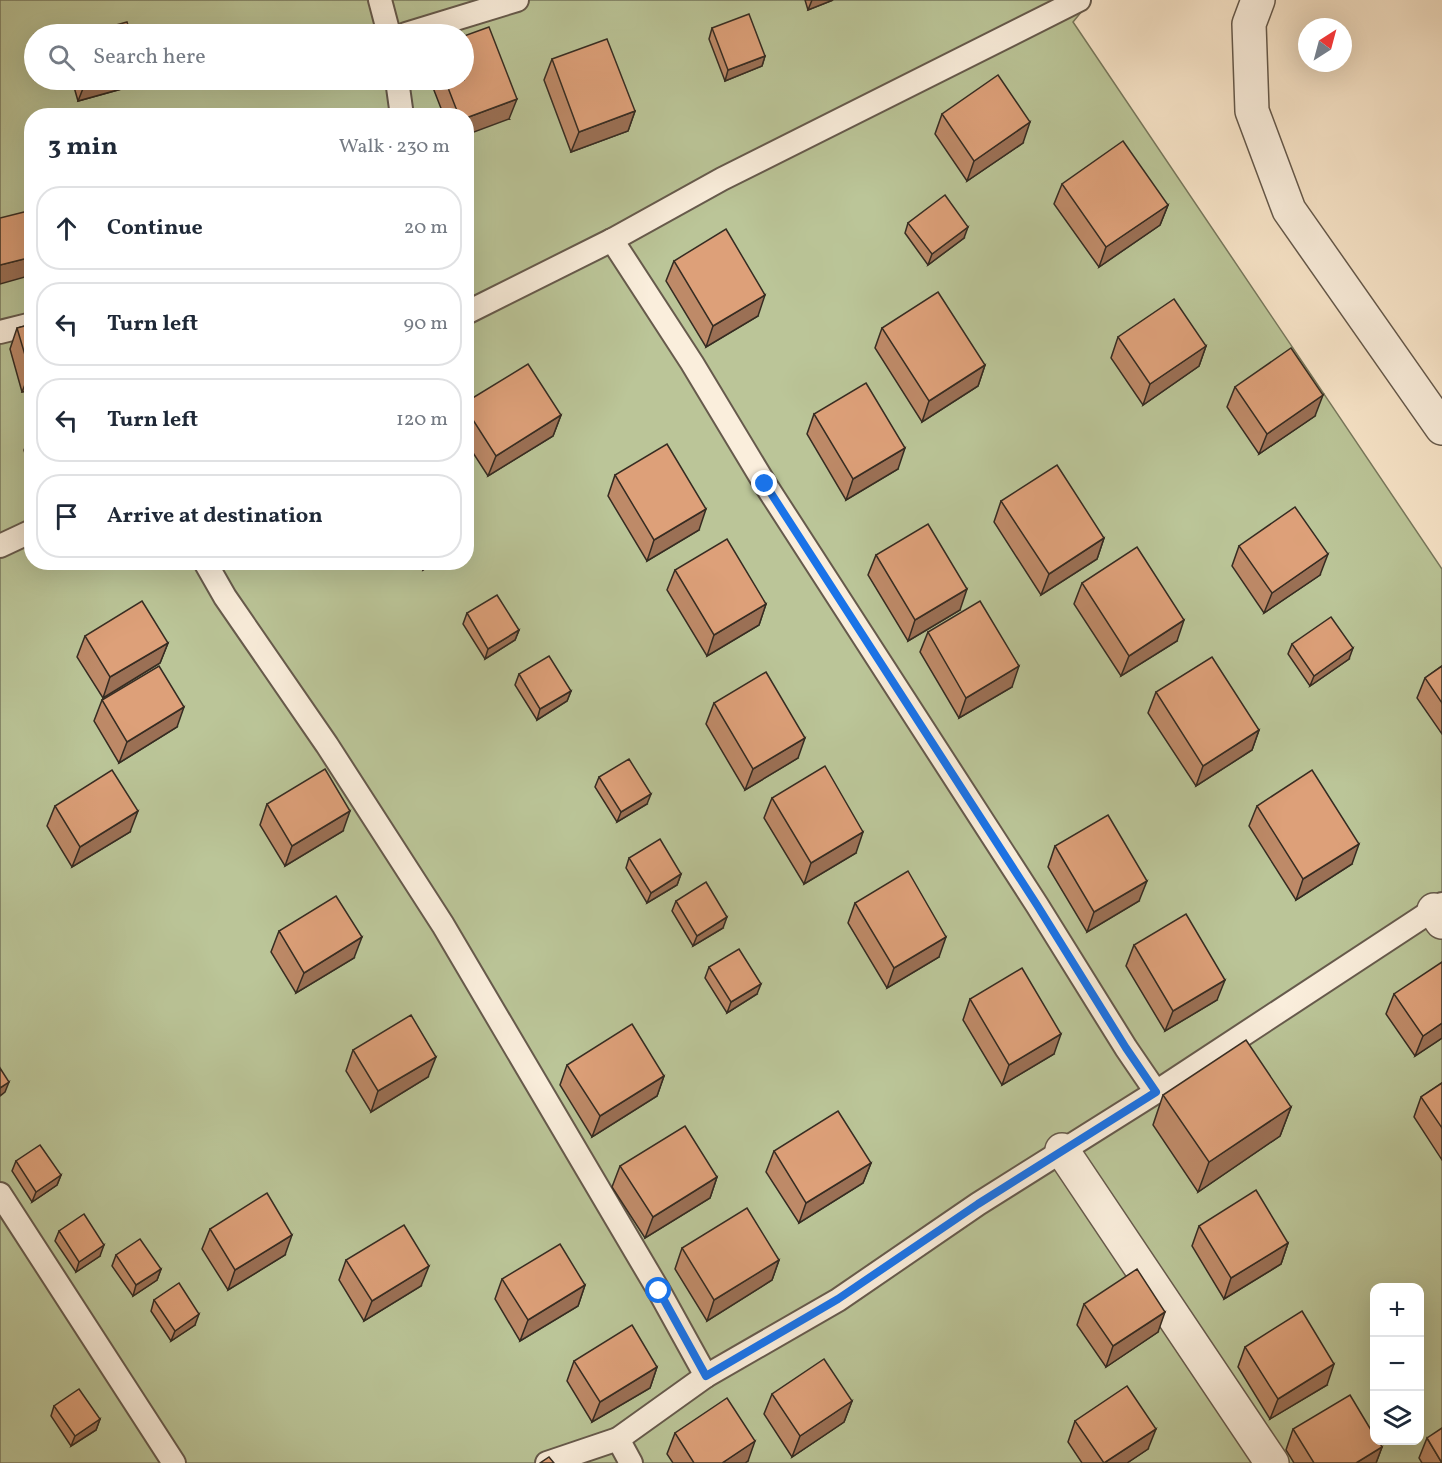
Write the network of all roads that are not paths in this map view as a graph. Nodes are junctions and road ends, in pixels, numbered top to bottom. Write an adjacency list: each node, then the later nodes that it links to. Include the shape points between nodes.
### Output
1 (380, 0): 5 (lane)
2 (517, 0): 6 (lane)
3 (1079, 0): 9 (lane, via 722,179)
4 (1258, 0): 13 (street, via 1249,24 1252,111 1289,210)
5 (386, 24)
6 (439, 24)
7 (398, 90): 8 (lane)
8 (401, 108)
9 (612, 240): 10 (lane); 18 (lane)
10 (474, 309)
11 (24, 326): 12 (lane)
12 (0, 332)
13 (1442, 428)
14 (24, 535): 15 (lane)
15 (0, 546)
16 (210, 570): 21 (lane, via 442,925)
17 (1439, 912): 18 (lane)
18 (1156, 1092): 19 (lane)
19 (1062, 1150): 21 (lane, via 838,1299); 26 (street)
20 (0, 1194): 23 (lane)
21 (706, 1376): 22 (lane)
22 (618, 1439): 24 (lane); 25 (lane)
23 (174, 1463)
24 (547, 1463)
25 (632, 1463)
26 (1272, 1463)

